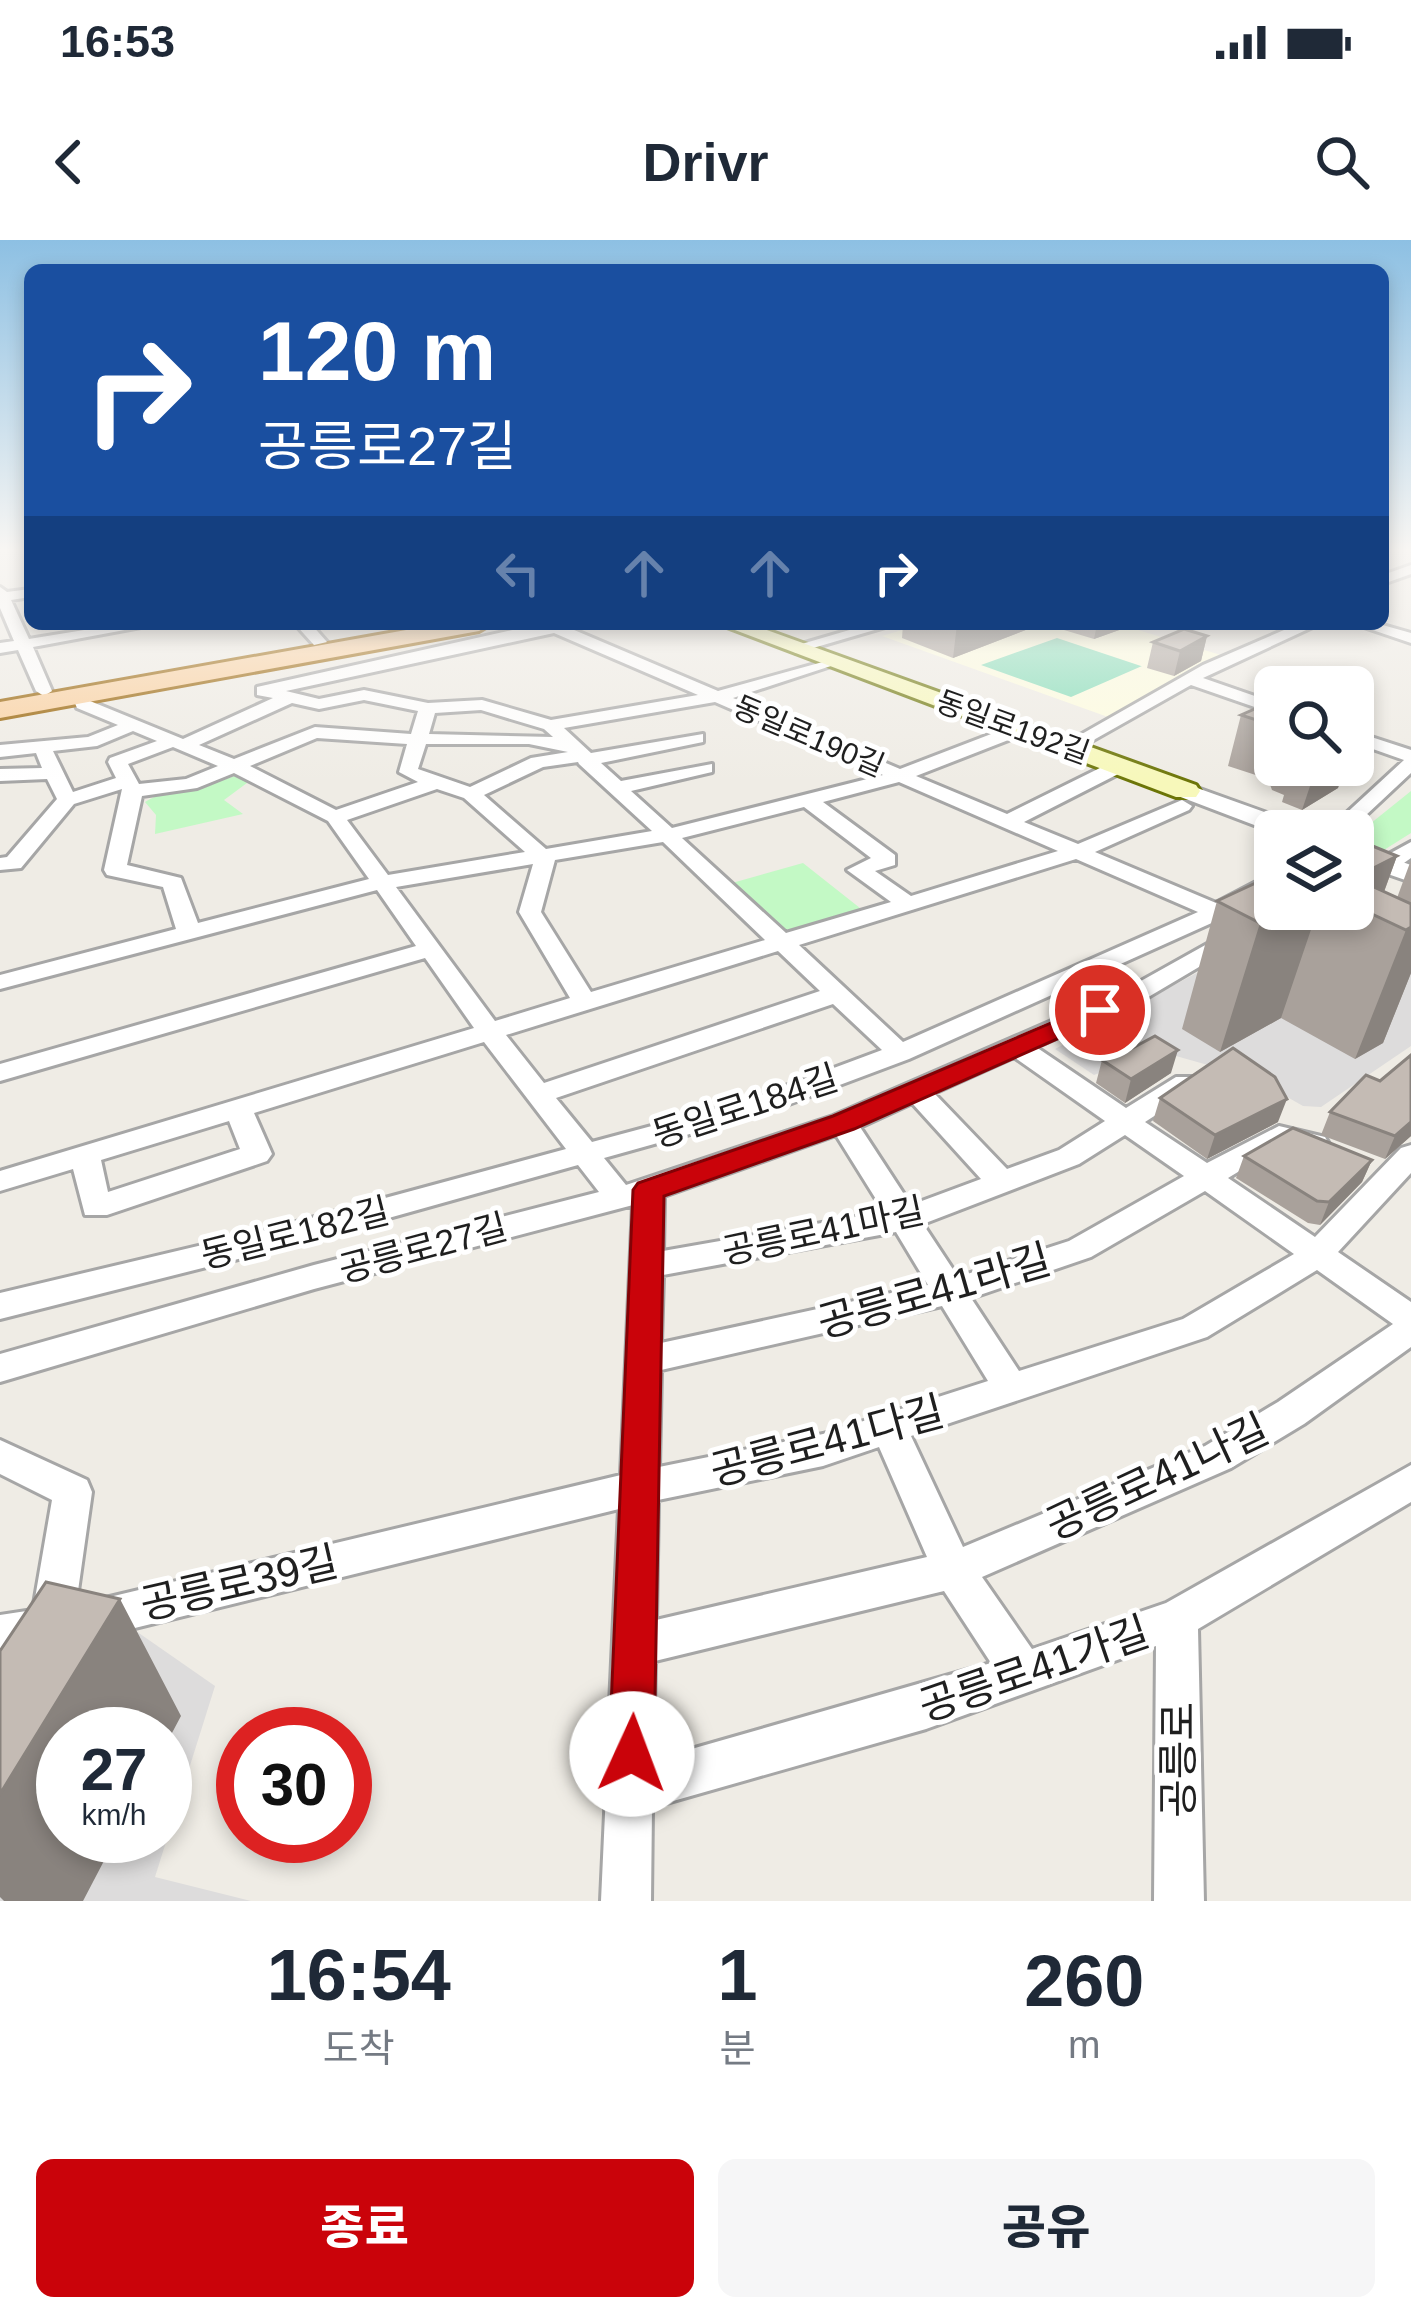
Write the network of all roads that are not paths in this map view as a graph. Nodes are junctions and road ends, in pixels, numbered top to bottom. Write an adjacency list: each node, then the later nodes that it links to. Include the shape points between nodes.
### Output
1 (82, 630): 10 (street)
2 (347, 630): 9 (main road)
3 (446, 630): 14 (main road)
4 (533, 630): 17 (street)
5 (560, 630): 20 (street, 동일로190길)
6 (746, 630): 12 (main road, 동일로192길)
7 (864, 630): 12 (street)
8 (1298, 630): 15 (street)
9 (311, 633): 16 (main road)
10 (14, 636): 11 (street); 16 (street)
11 (0, 648)
12 (796, 648): 13 (main road, 동일로192길)
13 (831, 661): 20 (street, 동일로190길); 27 (main road, 동일로192길)
14 (245, 666): 17 (street); 18 (main road)
15 (1189, 679): 22 (street); 34 (street)
16 (44, 691): 21 (main road)
17 (262, 691): 19 (street)
18 (80, 696): 24 (main road); 25 (street, via 82,704)
19 (290, 697): 23 (street, via 319,704 364,695); 30 (street)
20 (717, 697): 26 (street); 42 (street, 동일로190길)
21 (0, 698)
22 (1254, 702)
23 (428, 708): 26 (street, via 482,705); 28 (street)
24 (0, 710)
25 (135, 724): 30 (street); 33 (street, via 91,742)
26 (550, 725): 36 (street)
27 (1018, 730): 34 (main road, 동일로192길); 42 (street, 동일로190길)
28 (419, 737): 36 (street, via 529,739); 39 (street, via 315,732); 43 (street, via 409,772)
29 (697, 738): 32 (street)
30 (178, 743): 39 (street); 44 (street, via 117,762)
31 (1374, 745): 37 (street)
32 (668, 746): 36 (street); 45 (street, via 697,770)
33 (42, 747): 35 (street); 40 (street)
34 (1068, 747): 38 (main road, 동일로192길)
35 (0, 751)
36 (580, 754): 45 (street); 46 (street, via 538,762)
37 (1411, 760): 50 (street)
38 (1121, 765): 47 (main road, 동일로192길); 53 (street)
39 (237, 767): 44 (street, via 190,784); 51 (street)
40 (54, 772): 41 (street); 48 (street)
41 (0, 775)
42 (900, 775): 49 (street); 53 (street, 동일로190길)
43 (437, 782): 46 (street); 51 (street)
44 (130, 786): 48 (street); 65 (street, via 115,870 173,883)
45 (617, 788): 54 (street)
46 (471, 794): 57 (street)
47 (1184, 798): 52 (street, 동일로192길); 56 (street)
48 (67, 800): 58 (street, via 13,863)
49 (807, 800): 54 (street); 62 (street, via 887,860 858,870)
50 (1359, 810)
51 (334, 817): 60 (street)
52 (1254, 819)
53 (1008, 822): 56 (street, 동일로190길)
54 (668, 836): 57 (street); 66 (street)
55 (1411, 848): 59 (street)
56 (1078, 852): 62 (street); 63 (street, 동일로190길)
57 (545, 859): 60 (street); 70 (street, via 530,913)
58 (0, 864)
59 (1375, 865)
60 (379, 883): 65 (street); 67 (street)
61 (1254, 891): 63 (street)
62 (909, 904): 66 (street)
63 (1217, 912): 73 (street, 동일로184길)
64 (1254, 927): 72 (street, 공릉로27길)
65 (189, 932): 68 (street)
66 (782, 943): 69 (street); 70 (street)
67 (431, 950): 71 (street); 74 (street)
68 (0, 982)
69 (837, 994): 73 (street); 77 (street)
70 (585, 1002): 71 (street)
71 (490, 1032): 77 (street); 78 (street)
72 (1019, 1048): 76 (street, 공릉로27길); 80 (street)
73 (900, 1053): 82 (street, 동일로184길)
74 (0, 1073)
75 (1200, 1073): 80 (street, 공릉로41마길)
76 (915, 1089): 79 (street, 공릉로27길); 86 (street)
77 (542, 1093): 82 (street)
78 (238, 1109): 81 (street); 81 (street, via 257,1154 96,1207)
79 (844, 1123): 87 (street, 공릉로27길); 88 (street)
80 (1126, 1124): 84 (street); 86 (street, 공릉로41마길)
81 (85, 1154): 85 (street)
82 (590, 1155): 87 (street); 92 (street, 동일로182길)
83 (1401, 1166): 84 (street, 공릉로41라길, via 1344,1157 1283,1134); 89 (street, 공릉로41다길)
84 (1206, 1180): 89 (street); 91 (street, 공릉로41라길, via 1080,1249)
85 (0, 1181)
86 (1003, 1184): 88 (street, 공릉로41마길)
87 (633, 1193): 90 (street); 96 (street, 공릉로27길)
88 (906, 1219): 90 (street, 공릉로41마길); 91 (street)
89 (1318, 1255): 93 (street); 97 (street, 공릉로41다길, via 1195,1328)
90 (645, 1266): 95 (street)
91 (951, 1292): 95 (street, 공릉로41라길); 97 (street)
92 (0, 1306)
93 (1411, 1319)
94 (1411, 1329): 102 (street, 공릉로41나길, via 1218,1457)
95 (646, 1360): 101 (street)
96 (0, 1368)
97 (1013, 1390): 98 (street, 공릉로41다길)
98 (889, 1429): 101 (street, 공릉로41다길); 102 (street)
99 (0, 1456): 104 (street, via 73,1492)
100 (1411, 1482): 103 (street, 공릉로41가길)
101 (641, 1487): 104 (street, 공릉로39길); 106 (street)
102 (953, 1570): 106 (street, 공릉로41나길); 107 (street)
103 (1177, 1619): 107 (street, 공릉로41가길); 110 (street, 공릉로)
104 (51, 1628): 105 (street, 공릉로39길)
105 (0, 1635)
106 (635, 1645): 108 (street)
107 (1024, 1673): 108 (street, 공릉로41가길)
108 (630, 1790): 109 (street)
109 (626, 1901)
110 (1179, 1901)

